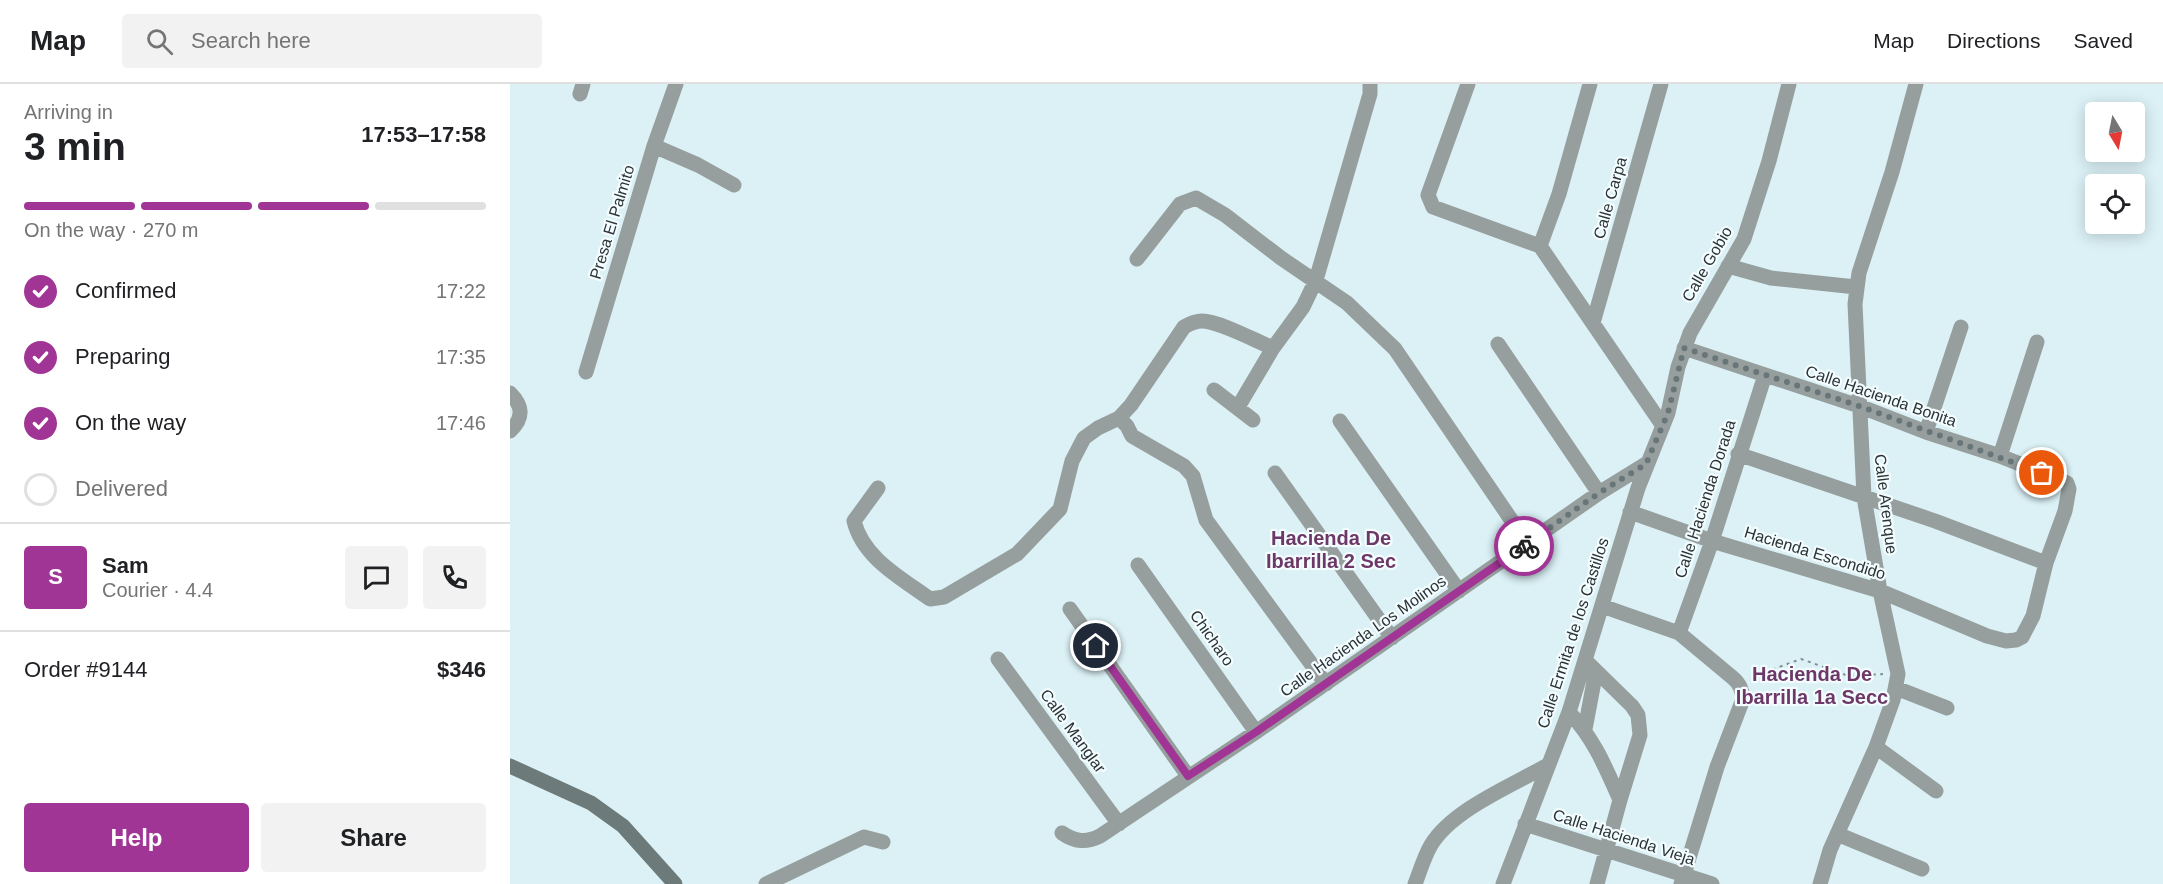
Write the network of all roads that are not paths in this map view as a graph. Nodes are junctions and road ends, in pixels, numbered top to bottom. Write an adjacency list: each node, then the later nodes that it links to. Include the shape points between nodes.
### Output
1 (676, 84): 8 (street, Presa El Palmito)
2 (1370, 84): 13 (street)
3 (1468, 84): 10 (street, via 1428,195 1433,207)
4 (1590, 84): 10 (street)
5 (1661, 84): 15 (street, Calle Carpa)
6 (1789, 84): 12 (street, Calle Gobio, via 1756,207)
7 (1916, 84): 14 (street, Calle Arenque)
8 (654, 146): 9 (street); 21 (street, Presa El Palmito)
9 (734, 186)
10 (1540, 246): 15 (street)
11 (1137, 260): 13 (street, via 1180,204 1196,198 1225,214)
12 (1728, 266): 14 (street, via 1771,278); 20 (street, Calle Gobio)
13 (1316, 280): 19 (street, via 1303,307); 42 (street, via 1347,303 1395,349)
14 (1856, 287): 25 (street, Calle Arenque)
15 (1593, 323): 30 (street)
16 (1961, 327): 32 (street)
17 (2037, 342): 34 (street)
18 (1498, 344): 38 (street)
19 (1273, 348): 26 (street); 27 (street, via 1215,323 1193,322 1184,327)
20 (1684, 348): 22 (street, Calle Hacienda Bonita); 30 (street, Calle Gobio)
21 (586, 372)
22 (1765, 375): 25 (street, Calle Hacienda Bonita); 33 (street, Calle Hacienda Dorada)
23 (1214, 390): 26 (street)
24 (510, 393): 31 (street, via 521,412)
25 (1859, 406): 32 (street, Calle Hacienda Bonita); 39 (street, Calle Arenque)
26 (1238, 407): 28 (street)
27 (1119, 418): 37 (street, via 1084,438 1072,461 1060,509 1049,522 1017,554 944,597 930,599 879,562 857,533 854,521); 54 (street, via 1132,436 1184,466 1193,476 1206,520)
28 (1253, 420)
29 (1340, 421): 45 (street)
30 (1663, 426): 35 (street, Calle Ermita de los Castillos)
31 (510, 431)
32 (1926, 432): 34 (street, Calle Hacienda Bonita)
33 (1738, 454): 39 (street); 41 (street, Calle Hacienda Dorada)
34 (2000, 456): 43 (street, Calle Hacienda Bonita, via 2067,483 2065,511)
35 (1646, 464): 38 (street, Calle Hacienda Los Molinos); 40 (street, Calle Ermita de los Castillos)
36 (1275, 473): 50 (street)
37 (878, 488)
38 (1599, 493): 42 (street, Calle Hacienda Los Molinos)
39 (1864, 497): 43 (street); 46 (street, Calle Arenque)
40 (1630, 512): 41 (street, Hacienda Escondido); 47 (street, Calle Ermita de los Castillos)
41 (1712, 541): 46 (street, Hacienda Escondido); 49 (street, Calle Hacienda Dorada)
42 (1527, 543): 45 (street, Calle Hacienda Los Molinos)
43 (2046, 563): 46 (street, Hacienda Escondido, via 2033,616 2022,637 2016,640 1987,636)
44 (1138, 565): 58 (street, Chicharo)
45 (1459, 591): 50 (street, Calle Hacienda Los Molinos)
46 (1880, 591): 53 (street, Calle Arenque)
47 (1602, 606): 49 (street); 52 (street, Calle Ermita de los Castillos)
48 (1070, 609): 62 (street)
49 (1679, 633): 72 (street, via 1739,684 1743,699 1717,766)
50 (1392, 638): 54 (street, Calle Hacienda Los Molinos)
51 (998, 659): 65 (street, Calle Manglar)
52 (1591, 666): 56 (street, Calle Ermita de los Castillos); 57 (street); 64 (street, via 1638,715 1641,735)
53 (1897, 681): 55 (street); 59 (street)
54 (1326, 684): 58 (street, Calle Hacienda Los Molinos)
55 (1947, 708)
56 (1569, 712): 57 (street); 61 (street, Calle Ermita de los Castillos)
57 (1585, 729): 64 (street)
58 (1256, 732): 62 (street, Calle Hacienda Los Molinos)
59 (1876, 747): 63 (street); 68 (street)
60 (510, 766): 73 (street, via 591,803 622,826)
61 (1546, 766): 66 (street, Calle Ermita de los Castillos); 75 (street, via 1461,814 1444,828 1432,844)
62 (1188, 776): 65 (street, Calle Hacienda Los Molinos)
63 (1936, 791)
64 (1620, 800): 70 (street)
65 (1119, 824): 67 (street, Calle Hacienda Los Molinos, via 1092,840 1077,841)
66 (1525, 824): 70 (street, Calle Hacienda Vieja); 76 (street, Calle Ermita de los Castillos)
67 (1062, 832)
68 (1837, 834): 71 (street); 79 (street)
69 (883, 842): 74 (street, via 864,837)
70 (1607, 849): 72 (street, Calle Hacienda Vieja); 77 (street)
71 (1922, 869)
72 (1683, 880): 78 (street, Calle Hacienda Vieja)
73 (675, 884)
74 (766, 884)
75 (1415, 884)
76 (1503, 884)
77 (1597, 884)
78 (1712, 884)
79 (1820, 884)

